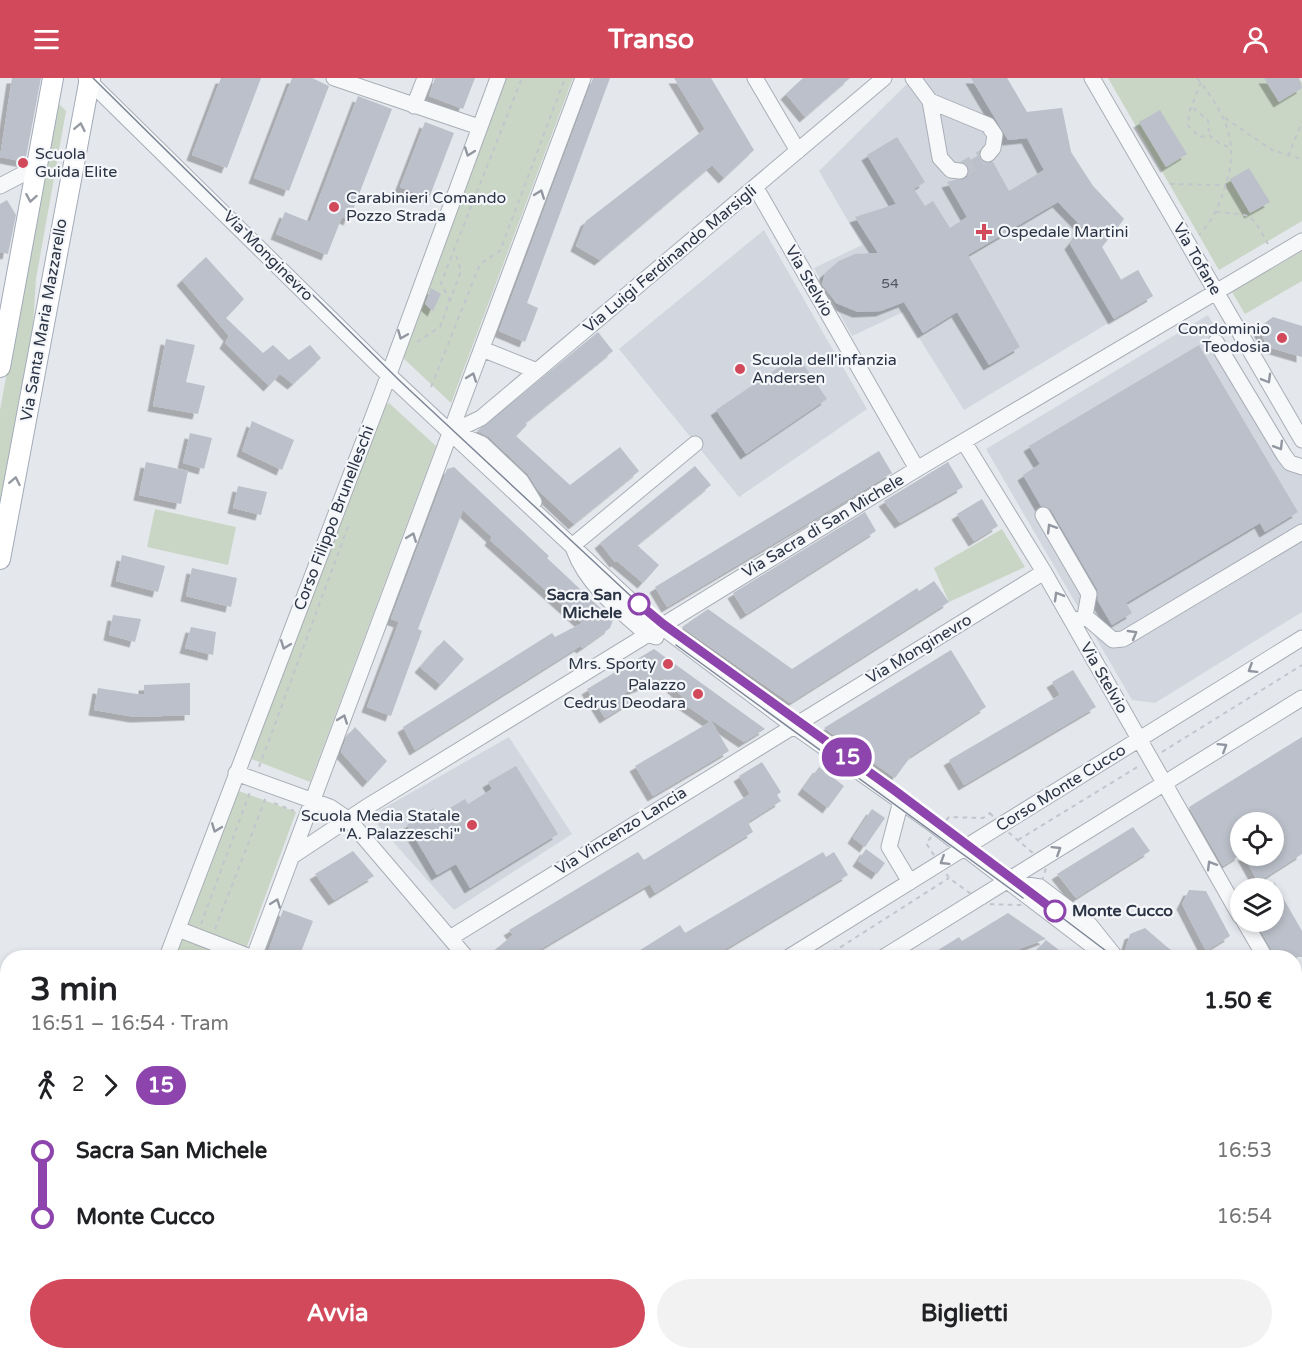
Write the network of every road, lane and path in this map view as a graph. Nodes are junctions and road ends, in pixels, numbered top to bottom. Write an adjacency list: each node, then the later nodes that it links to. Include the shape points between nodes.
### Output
1 (53, 78): 28 (main road, Via Santa Maria Mazzarello)
2 (334, 78): 16 (street)
3 (425, 78): 16 (street)
4 (498, 78): 20 (street, Corso Filippo Brunelleschi)
5 (522, 78): 36 (path)
6 (566, 78): 46 (path, via 500,251 480,264)
7 (583, 78): 41 (street, one-way to 7)
8 (755, 78): 23 (street)
9 (884, 78): 23 (street, Via Luigi Ferdinando Marsigli)
10 (913, 78): 15 (street)
11 (1092, 78): 38 (street, Via Tofane)
12 (1197, 78): 14 (path)
13 (88, 79): 45 (street, Via Monginevro); 57 (main road, Via Santa Maria Mazzarello, one-way to 13)
14 (1201, 82): 17 (path); 18 (path)
15 (930, 102): 24 (street, via 988,125 995,135); 27 (street, via 940,158 951,170)
16 (414, 106): 20 (street)
17 (1193, 108): 21 (path, via 1208,120); 21 (path, via 1188,120 1192,133 1200,137)
18 (1223, 116): 22 (path); 25 (path, via 1272,150)
19 (1302, 122): 25 (path)
20 (479, 127): 45 (street, Corso Filippo Brunelleschi, one-way to 45)
21 (1209, 135): 22 (path)
22 (1232, 148): 30 (path)
23 (798, 151): 32 (street, Via Luigi Ferdinando Marsigli)
24 (988, 154)
25 (1288, 156): 26 (path)
26 (1302, 159)
27 (960, 171)
28 (36, 172): 31 (street); 43 (main road, Via Santa Maria Mazzarello, one-way to 43)
29 (1170, 184): 30 (path)
30 (1226, 185): 33 (path)
31 (0, 186)
32 (756, 188): 44 (street, Via Luigi Ferdinando Marsigli); 52 (street, Via Stelvio)
33 (1216, 212): 34 (path); 37 (path, via 1254,218)
34 (1199, 235)
35 (1302, 241): 37 (street, Via Sacra di San Michele)
36 (455, 252): 39 (path, via 461,271); 39 (path, via 441,283)
37 (1276, 256): 38 (street, Via Sacra di San Michele)
38 (1216, 292): 48 (street, Via Tofane, one-way to 48); 49 (street, Via Sacra di San Michele)
39 (451, 301): 42 (path, via 440,327 417,342)
40 (1216, 342): 51 (street, one-way to 51, via 1284,455 1290,463)
41 (482, 349): 44 (street); 47 (street, one-way to 41)
42 (414, 350)
43 (0, 367)
44 (537, 371): 47 (street, Via Luigi Ferdinando Marsigli, via 481,418)
45 (388, 375): 47 (street, Via Monginevro); 65 (street, Corso Filippo Brunelleschi, one-way to 65)
46 (430, 387)
47 (452, 432): 56 (street, Via Monginevro); 70 (street, one-way to 47)
48 (1302, 440)
49 (964, 442): 52 (street, Via Sacra di San Michele); 58 (street, Via Stelvio)
50 (695, 444): 56 (street)
51 (1302, 467)
52 (917, 469): 60 (street, Via Sacra di San Michele)
53 (353, 514): 67 (path)
54 (1043, 515): 59 (street, one-way to 54, via 1089,594)
55 (1302, 532): 59 (street, one-way to 55, via 1113,640 1123,639)
56 (572, 546): 60 (street, Via Monginevro)
57 (0, 559)
58 (1044, 572): 59 (street, Via Stelvio, one-way to 58); 63 (street, Via Monginevro)
59 (1079, 620): 64 (street, Via Stelvio)
60 (653, 630): 63 (street, Via Monginevro, via 684,646); 73 (street, Via Sacra di San Michele)
61 (1302, 638): 64 (street, Corso Monte Cucco, one-way to 64)
62 (1302, 699): 66 (street, one-way to 62)
63 (793, 725): 71 (street, Via Monginevro); 89 (street, Via Vincenzo Lancia)
64 (1138, 739): 66 (street, Via Stelvio); 74 (street, Corso Monte Cucco)
65 (236, 773): 67 (street); 68 (street, Corso Filippo Brunelleschi)
66 (1163, 784): 78 (street, one-way to 66); 86 (street, Via Stelvio, one-way to 66)
67 (252, 787): 68 (path); 69 (path); 70 (street); 90 (path)
68 (231, 788): 87 (street, Corso Filippo Brunelleschi, one-way to 87)
69 (265, 800): 72 (path); 90 (path)
70 (313, 801): 72 (street); 73 (street)
71 (901, 801): 75 (street, Via Monginevro); 82 (street, via 889,847)
72 (308, 816): 77 (street)
73 (349, 820): 77 (street, Via Sacra di San Michele); 89 (street)
74 (1001, 826): 75 (path, via 990,813 982,818 949,817); 76 (street, Corso Monte Cucco); 78 (path)
75 (938, 829): 76 (street, Via Monginevro); 79 (path, via 926,843)
76 (964, 849): 79 (street, Corso Monte Cucco, one-way to 79); 81 (street, Via Monginevro)
77 (294, 855): 94 (street, one-way to 77)
78 (1042, 860): 81 (street); 83 (path, via 1047,865)
79 (939, 864): 80 (path); 82 (street, Corso Monte Cucco)
80 (949, 878): 85 (path); 97 (path)
81 (1007, 881): 83 (street, Via Monginevro); 84 (street, Via Monginevro); 85 (street)
82 (910, 882): 96 (street, Corso Monte Cucco)
83 (1040, 887): 84 (path); 100 (street, Via Monginevro, via 1090,925)
84 (1029, 898): 85 (path, via 1020,905 985,904); 99 (street, Via Monginevro)
85 (977, 899): 98 (street)
86 (1230, 899)
87 (178, 929): 90 (street); 91 (street, Corso Filippo Brunelleschi)
88 (1250, 932): 101 (street)
89 (450, 938): 95 (street)
90 (203, 939): 92 (path); 93 (street)
91 (170, 950)
92 (194, 950)
93 (232, 950)
94 (257, 950)
95 (460, 950)
96 (800, 950)
97 (836, 950)
98 (895, 950)
99 (1097, 950)
100 (1110, 950)
101 (1261, 950)

